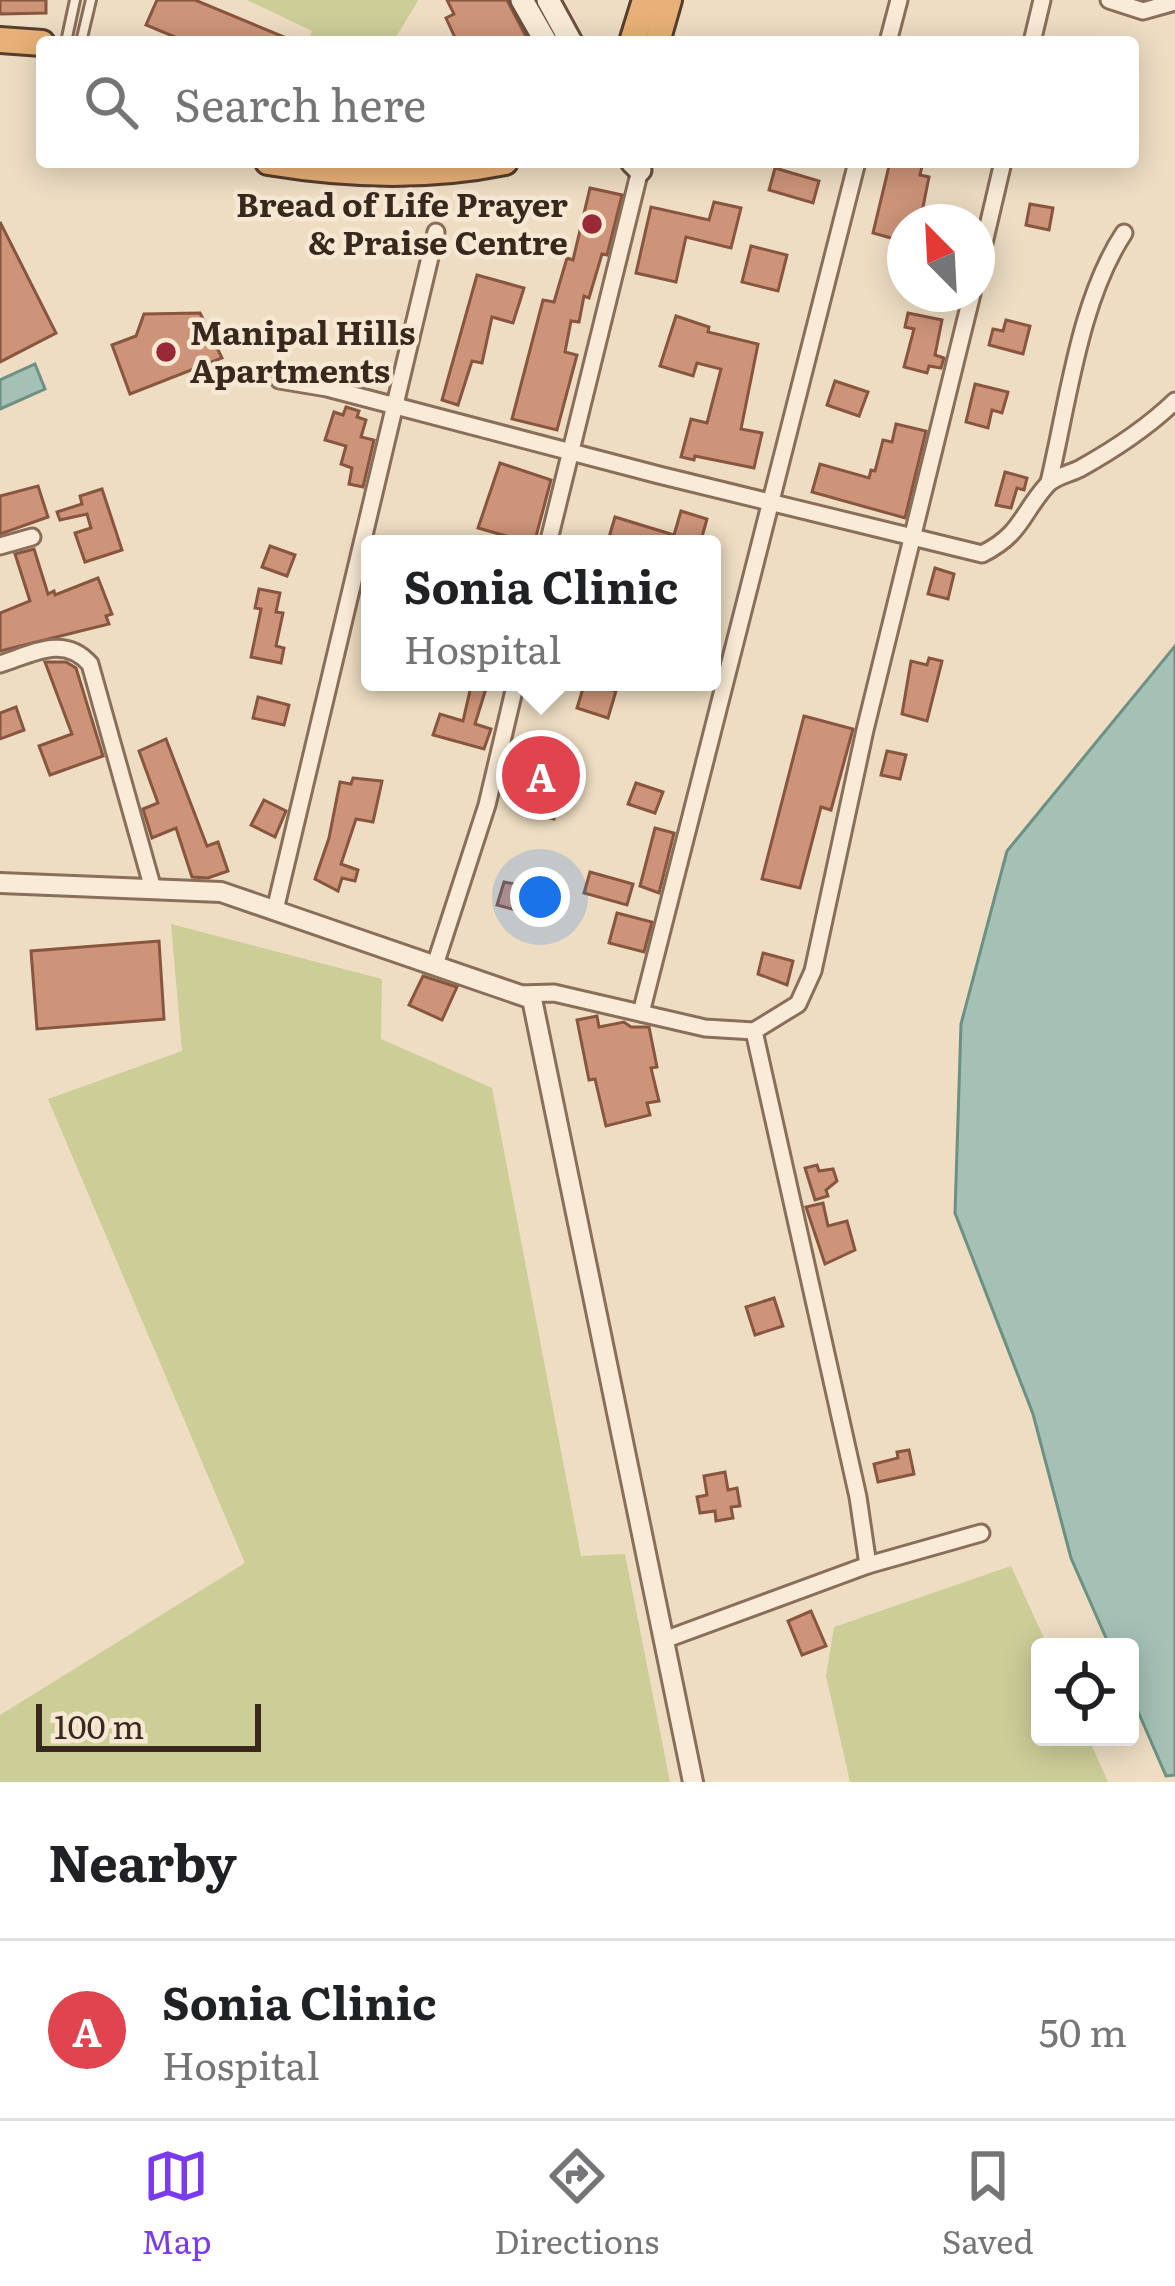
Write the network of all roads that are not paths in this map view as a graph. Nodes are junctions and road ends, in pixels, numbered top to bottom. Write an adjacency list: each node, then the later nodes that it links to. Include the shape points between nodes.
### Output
1 (75, 0): 11 (lane)
2 (91, 0): 12 (lane)
3 (522, 0): 13 (main road)
4 (548, 0): 14 (main road)
5 (645, 0): 15 (highway)
6 (669, 0): 16 (highway)
7 (899, 0): 17 (street)
8 (1042, 0): 18 (street)
9 (1109, 0): 10 (street, via 1143,10)
10 (1175, 2)
11 (67, 36)
12 (82, 36)
13 (543, 36)
14 (568, 36)
15 (634, 36)
16 (659, 36)
17 (890, 36)
18 (1033, 36)
19 (0, 40): 20 (highway)
20 (26, 54)
21 (329, 168): 22 (highway)
22 (468, 168)
23 (635, 168): 33 (street)
24 (856, 168): 35 (street)
25 (1002, 168): 26 (street)
26 (993, 204)
27 (436, 232): 32 (street)
28 (1124, 233): 34 (street, via 1089,314)
29 (968, 312): 39 (street)
30 (279, 380): 32 (street)
31 (1175, 401): 34 (street, via 1151,424)
32 (395, 407): 33 (street); 36 (street)
33 (571, 450): 35 (street); 37 (street)
34 (1049, 482): 39 (street, via 1024,522 982,554)
35 (773, 501): 39 (street); 49 (street)
36 (363, 535)
37 (550, 535)
38 (32, 537): 41 (street)
39 (913, 537): 50 (street, via 813,971 798,1004)
40 (361, 543): 46 (street)
41 (0, 546)
42 (0, 664): 45 (street, via 53,647 69,647 90,664)
43 (514, 691): 47 (street)
44 (0, 884): 45 (street)
45 (153, 889): 46 (street, via 221,892)
46 (274, 910): 47 (street)
47 (435, 965): 48 (street)
48 (516, 994): 49 (street, via 554,993); 53 (street, via 532,999)
49 (641, 1013): 50 (street)
50 (754, 1031): 52 (street)
51 (981, 1533): 52 (street)
52 (868, 1565): 53 (street)
53 (664, 1640): 54 (street)
54 (693, 1782)

